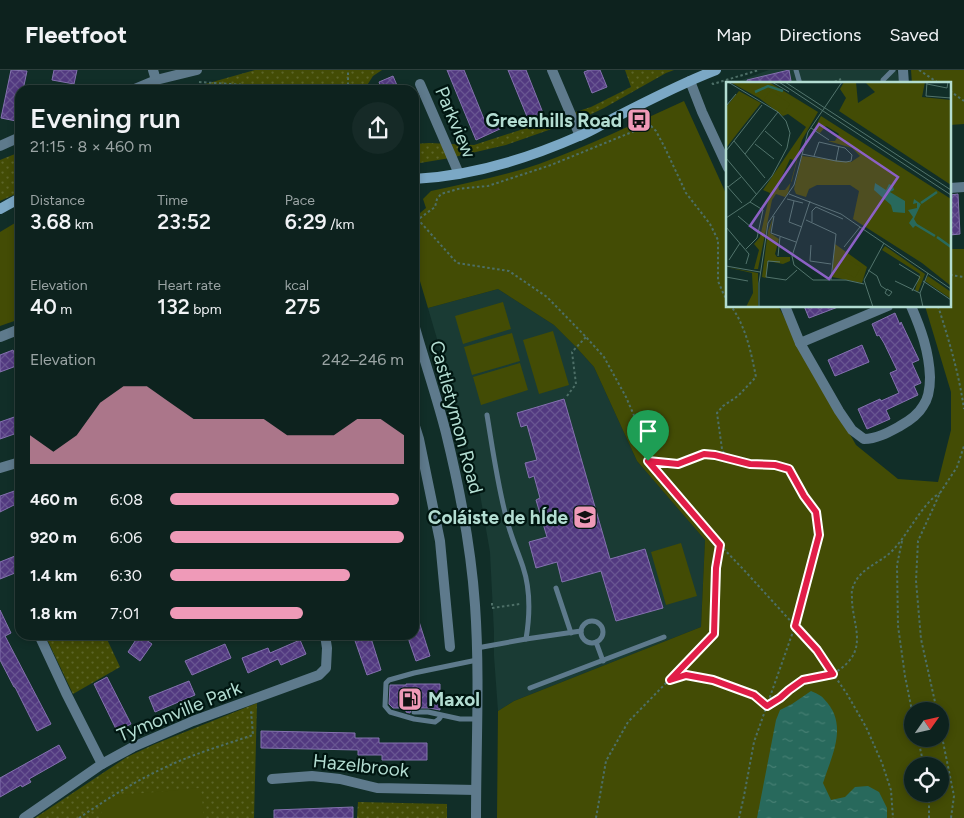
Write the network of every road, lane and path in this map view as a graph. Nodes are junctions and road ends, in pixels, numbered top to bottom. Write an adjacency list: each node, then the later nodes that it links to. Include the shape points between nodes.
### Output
1 (197, 70): 8 (street)
2 (348, 70): 19 (path)
3 (552, 70): 22 (street)
4 (716, 70): 11 (main road)
5 (759, 70): 12 (path, via 712,84)
6 (893, 70): 14 (lane)
7 (919, 70): 15 (path)
8 (181, 74): 9 (street); 18 (path, via 184,80)
9 (154, 75): 17 (street)
10 (841, 79): 13 (path)
11 (690, 81): 22 (main road); 25 (street)
12 (711, 81)
13 (834, 82)
14 (883, 82)
15 (937, 82)
16 (420, 84): 26 (street, Parkview)
17 (139, 85)
18 (250, 85)
19 (348, 85)
20 (952, 92): 21 (path)
21 (964, 101)
22 (580, 136): 26 (main road, via 513,161)
23 (15, 139): 24 (street)
24 (0, 146)
25 (726, 164)
26 (459, 174): 27 (main road)
27 (419, 178)
28 (15, 201): 29 (main road)
29 (0, 209)
30 (419, 218): 32 (path, via 435,206 441,194 488,186 651,126 686,193 718,240 718,281)
31 (419, 221): 40 (path, via 457,263 509,271 547,297)
32 (726, 298)
33 (732, 308): 48 (path, via 747,337 756,377 718,413)
34 (786, 308): 41 (street)
35 (883, 308): 41 (street)
36 (912, 308): 41 (street, via 922,332 930,366 929,392 918,413 875,437 864,439 852,430)
37 (939, 308): 44 (path, via 952,350)
38 (15, 331): 39 (street)
39 (0, 337)
40 (586, 337): 43 (path, via 572,352 576,384); 49 (path, via 604,357 626,397 639,427)
41 (800, 343)
42 (419, 358): 67 (street, Castletymon Road, via 446,432 465,520)
43 (566, 396)
44 (964, 409)
45 (487, 415): 56 (lane, via 508,523 523,567)
46 (419, 439): 66 (street, via 440,541)
47 (964, 446): 52 (path)
48 (726, 458): 49 (path, via 704,454 678,464); 58 (path, via 789,469 816,512 819,535)
49 (648, 461): 54 (path)
50 (15, 464): 51 (street)
51 (0, 468)
52 (940, 493): 53 (path, via 925,507); 75 (path, via 918,541 916,581 921,639)
53 (903, 540): 70 (path, via 859,575 852,589 858,635 855,651 850,660); 74 (path, via 897,564 898,626)
54 (720, 545): 58 (path); 71 (path, via 714,634)
55 (556, 588): 60 (lane)
56 (529, 602): 57 (path, via 492,608); 62 (lane)
57 (492, 603)
58 (795, 626): 70 (path); 76 (path)
59 (581, 631): 60 (lane); 65 (lane, via 584,639); 65 (lane, via 588,622 600,625 602,636)
60 (571, 633): 62 (lane)
61 (664, 637): 69 (lane)
62 (526, 639): 67 (lane)
63 (41, 640): 81 (street)
64 (326, 640): 73 (street, Tymonville Park, via 326,668 319,675)
65 (596, 642): 69 (lane)
66 (450, 647)
67 (477, 648): 68 (street, Castletymon Road)
68 (477, 660): 78 (lane, via 414,673 386,683 385,706 390,712 435,722); 79 (street, Castletymon Road)
69 (603, 661): 72 (lane)
70 (833, 674): 76 (path, via 803,680); 90 (path, via 866,727 882,763 891,790)
71 (670, 680): 76 (path, via 686,675 713,680 754,695); 88 (path, via 628,722 606,761)
72 (530, 688)
73 (249, 702): 81 (street, Tymonville Park, via 193,721); 86 (path, via 253,735 167,766)
74 (910, 702)
75 (935, 702)
76 (767, 706): 89 (path, via 754,742)
77 (414, 712): 78 (lane)
78 (441, 716): 79 (lane)
79 (477, 719): 83 (street, Castletymon Road)
80 (944, 748): 92 (path, via 954,796)
81 (102, 764): 85 (street, Tymonville Park)
82 (272, 778): 83 (street, Hazelbrook, via 312,776 377,788)
83 (476, 790): 87 (street, Castletymon Road)
84 (930, 802): 91 (path)
85 (24, 818)
86 (79, 818)
87 (476, 818)
88 (596, 818)
89 (739, 818)
90 (893, 818)
91 (928, 818)
92 (952, 818)

